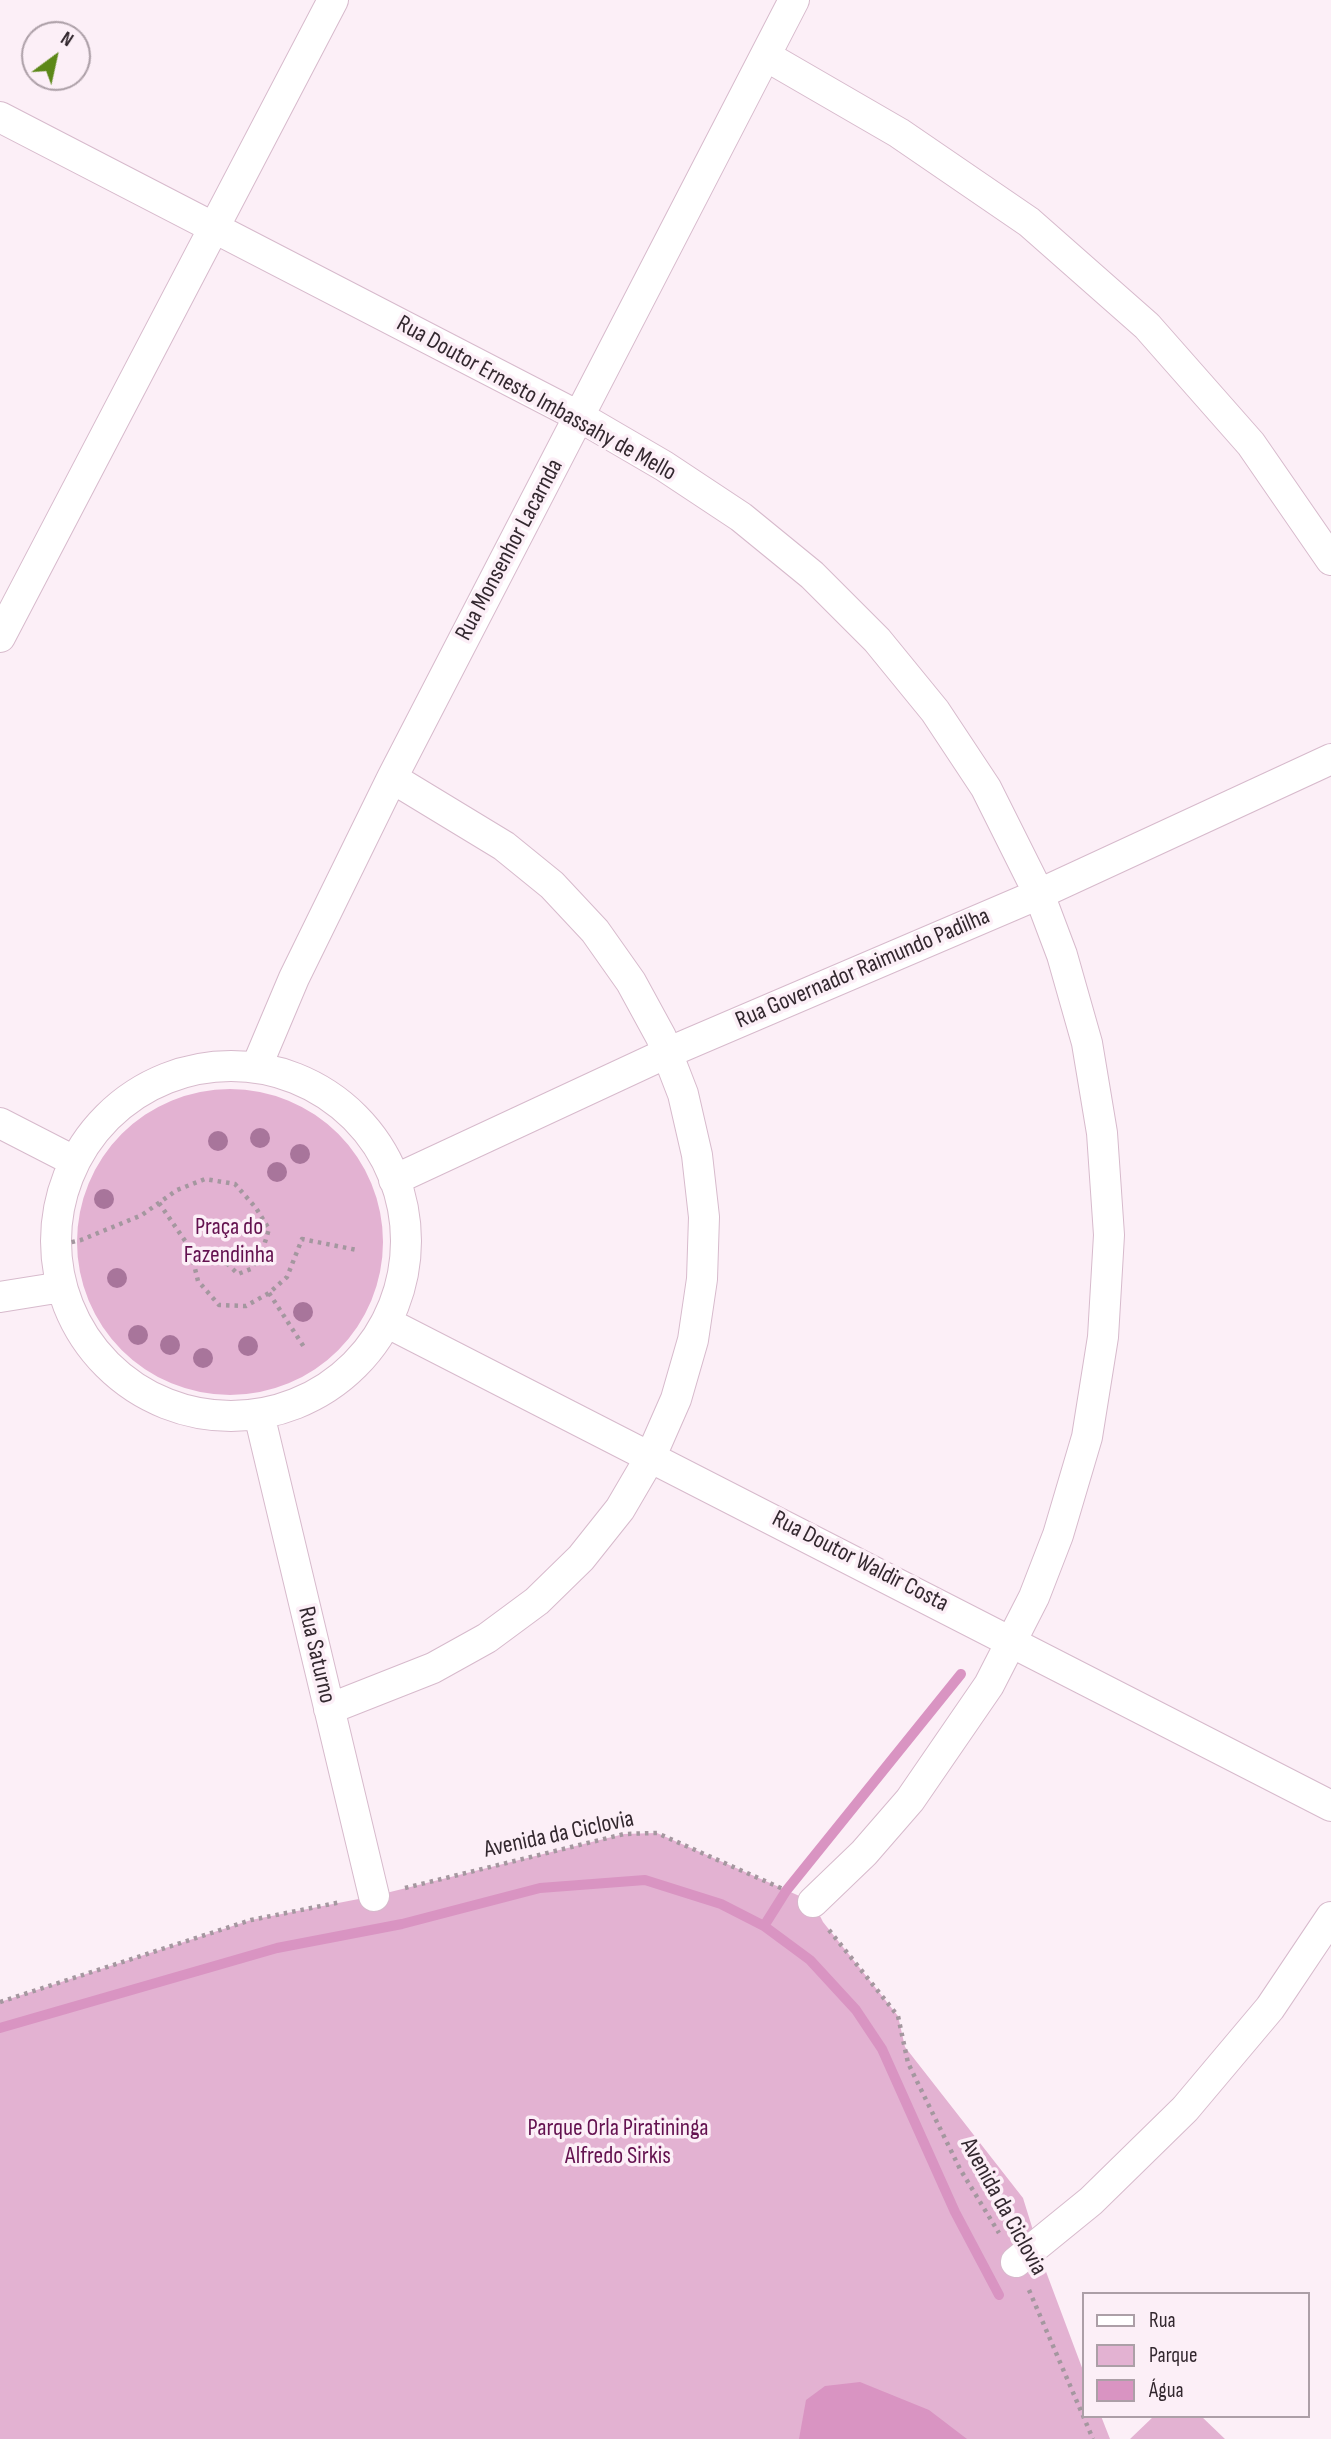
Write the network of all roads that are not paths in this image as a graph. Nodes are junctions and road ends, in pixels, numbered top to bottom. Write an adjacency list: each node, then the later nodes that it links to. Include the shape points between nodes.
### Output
1 (333, 0): 5 (street)
2 (794, 0): 3 (street, Rua Monsenhor Lacarnda)
3 (766, 55): 6 (street, Rua Monsenhor Lacarnda); 7 (street, via 899,133 1029,222 1147,326 1251,444)
4 (0, 117): 5 (street, Rua Doutor Ernesto Imbassahy de Mello)
5 (213, 227): 6 (street, Rua Doutor Ernesto Imbassahy de Mello); 8 (street)
6 (580, 417): 10 (street, Rua Monsenhor Lacarnda); 11 (street, Rua Doutor Ernesto Imbassahy de Mello, via 741,517 812,575 877,640 935,711 986,788)
7 (1331, 560)
8 (0, 637)
9 (1331, 759): 11 (street, Rua Governador Raimundo Padilha)
10 (392, 778): 12 (street, via 504,846 552,885 595,931 631,982); 13 (street, Rua Monsenhor Lacarnda, via 294,978)
11 (1039, 894): 12 (street, Rua Governador Raimundo Padilha); 22 (street, Rua Doutor Ernesto Imbassahy de Mello, via 1087,1043 1102,1133 1109,1235 1103,1337 1087,1437 1058,1535)
12 (667, 1053): 16 (street, Rua Governador Raimundo Padilha); 21 (street, via 683,1094 697,1155 704,1217 702,1279 680,1387)
13 (256, 1068): 15 (street, via 202,1068 150,1086 106,1117); 16 (street, via 315,1088 340,1106 363,1127)
14 (0, 1123): 15 (street)
15 (74, 1161): 17 (street, via 63,1188 55,1245)
16 (394, 1180): 19 (street, via 406,1227 405,1252 396,1300)
17 (62, 1287): 18 (street); 20 (street, via 82,1334 116,1373 136,1388 196,1412)
18 (0, 1297)
19 (386, 1322): 20 (street, via 360,1360 325,1390); 21 (street, Rua Doutor Waldir Costa)
20 (260, 1414): 23 (street, Rua Saturno)
21 (651, 1456): 22 (street, Rua Doutor Waldir Costa); 23 (street, via 581,1558 537,1601 487,1638 433,1668)
22 (1013, 1641): 24 (street, Rua Doutor Waldir Costa); 26 (street, Rua Doutor Ernesto Imbassahy de Mello, via 970,1717 910,1800)
23 (329, 1709): 25 (street, Rua Saturno)
24 (1331, 1806)
25 (374, 1896)
26 (813, 1902)
27 (1331, 1917): 28 (street, via 1270,2008 1185,2109 1091,2201)
28 (1016, 2262)

